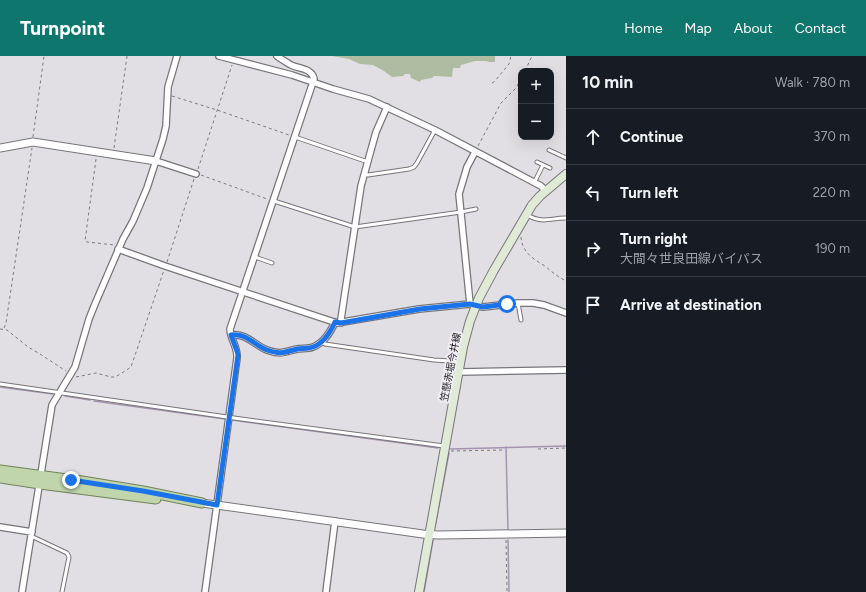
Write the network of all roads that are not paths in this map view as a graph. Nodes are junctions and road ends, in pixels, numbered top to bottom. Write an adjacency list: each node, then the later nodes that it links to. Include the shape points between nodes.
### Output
1 (176, 56): 12 (street, via 167,95 166,126)
2 (219, 56): 4 (street, via 292,74)
3 (277, 56): 4 (street, via 291,65 311,72)
4 (313, 82): 5 (street); 7 (street)
5 (387, 107): 6 (street); 13 (street, via 376,132)
6 (435, 130): 10 (street); 18 (lane, via 414,167)
7 (295, 137): 13 (lane); 22 (street)
8 (0, 148): 12 (street, via 32,142)
9 (549, 150): 11 (lane)
10 (475, 152): 20 (street); 24 (street, via 459,192)
11 (566, 158)
12 (156, 161): 17 (street); 28 (street, via 140,205)
13 (368, 162): 18 (street)
14 (537, 162): 15 (lane)
15 (543, 165): 16 (lane); 20 (lane)
16 (550, 168)
17 (196, 174)
18 (365, 174): 27 (street)
19 (566, 174): 21 (main road, 笠懸赤堀今井線)
20 (534, 183): 21 (street)
21 (546, 191): 25 (main road, 笠懸赤堀今井線)
22 (274, 201): 27 (lane); 29 (street)
23 (476, 209): 24 (lane)
24 (461, 212): 27 (lane); 33 (street)
25 (526, 214): 26 (lane, via 543,220); 33 (main road, 笠懸赤堀今井線)
26 (566, 218)
27 (355, 227): 36 (street)
28 (119, 248): 31 (street); 43 (street, via 89,319 77,361)
29 (255, 257): 30 (lane); 31 (street)
30 (272, 263)
31 (243, 292): 36 (street); 37 (street, via 230,330)
32 (518, 303): 33 (street, via 483,307); 34 (street, via 538,303); 35 (lane)
33 (472, 304): 36 (street, via 420,309); 39 (main road, 笠懸赤堀今井線)
34 (566, 313)
35 (521, 320)
36 (338, 323): 38 (street)
37 (231, 335): 38 (street, via 247,337 266,350 281,353 311,348); 44 (street, via 238,355)
38 (321, 342): 39 (lane)
39 (460, 363): 41 (main road, 笠懸赤堀今井線)
40 (566, 370): 41 (street)
41 (459, 372): 45 (main road, 笠懸赤堀今井線)
42 (0, 384): 43 (lane)
43 (60, 392): 44 (lane); 48 (street, via 50,410)
44 (229, 417): 45 (lane); 50 (street)
45 (445, 448): 55 (main road, 笠懸赤堀今井線)
46 (0, 470): 48 (main road)
47 (0, 478): 48 (main road)
48 (40, 480): 49 (main road, via 140,497); 54 (street)
49 (202, 503): 50 (street)
50 (217, 505): 51 (street); 58 (street)
51 (335, 522): 55 (street); 59 (street)
52 (0, 527): 54 (street)
53 (566, 533): 55 (street)
54 (32, 534): 56 (street); 57 (lane, via 67,553 69,557)
55 (430, 535): 60 (main road, 笠懸赤堀今井線)
56 (22, 592)
57 (62, 592)
58 (205, 592)
59 (326, 592)
60 (419, 592)

